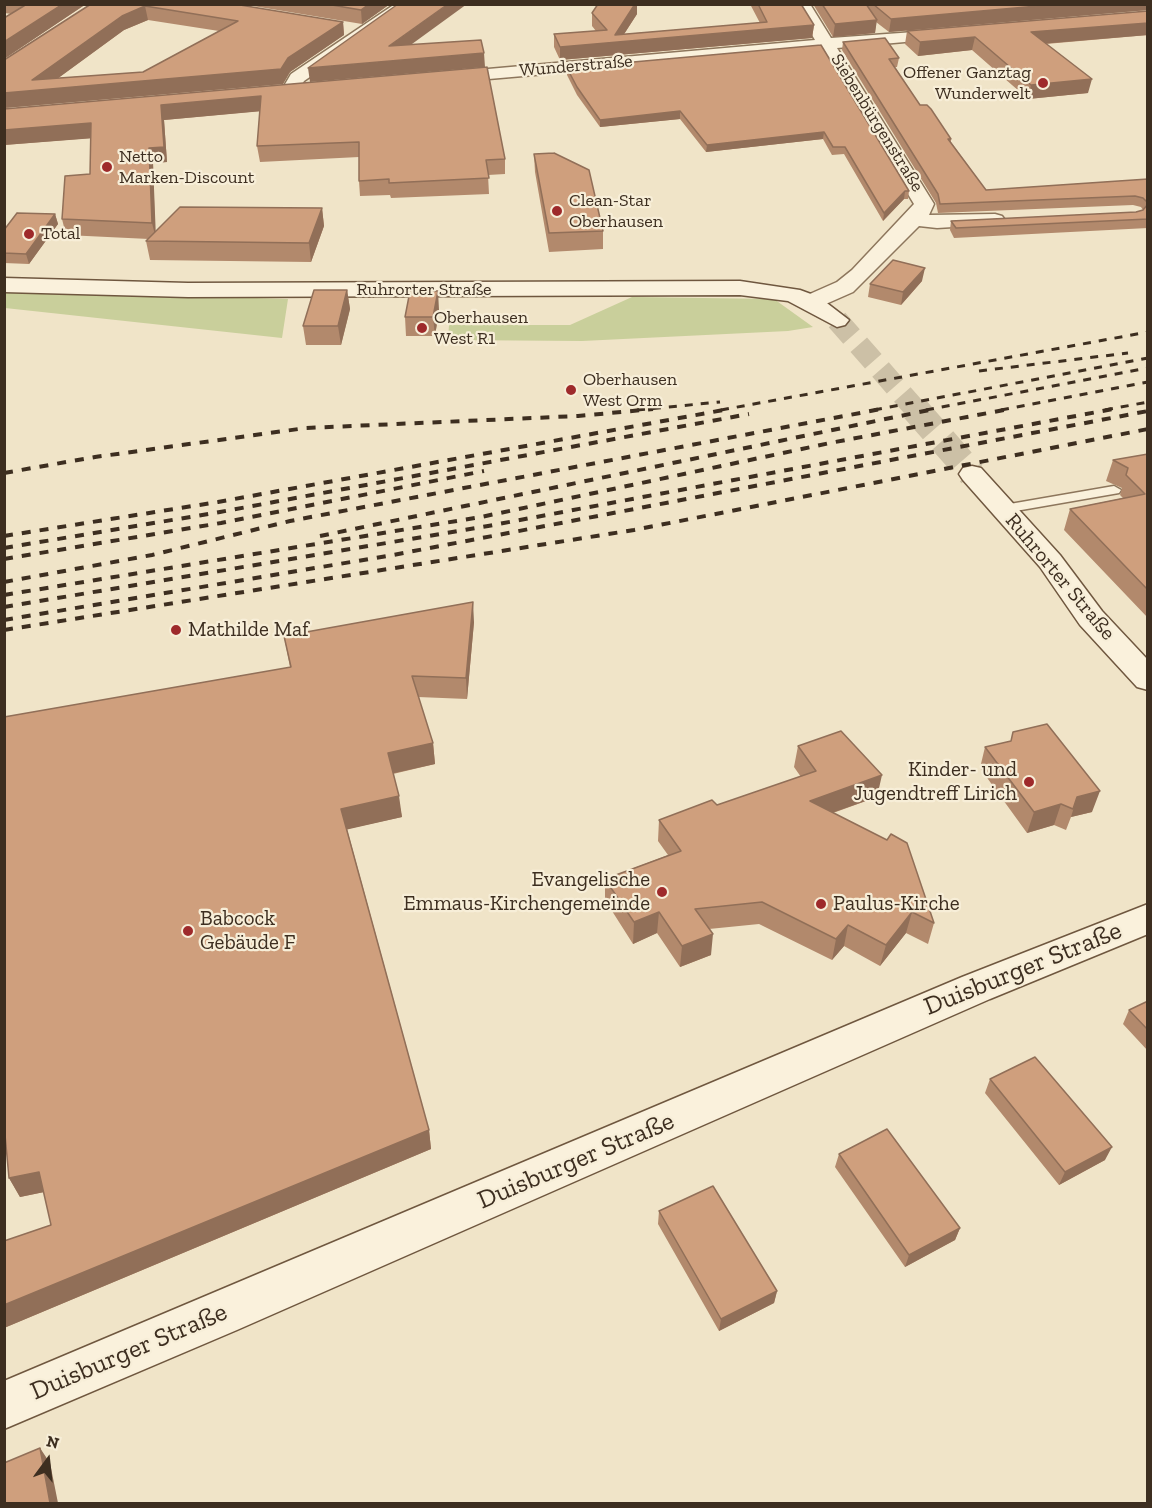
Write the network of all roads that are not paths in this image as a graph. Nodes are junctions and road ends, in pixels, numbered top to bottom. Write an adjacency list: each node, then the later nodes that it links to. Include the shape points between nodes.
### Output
1 (408, 4): 5 (street)
2 (802, 4): 6 (street, Siebenbürgenstraße)
3 (343, 28): 5 (street)
4 (972, 31): 6 (street, Wunderstraße)
5 (366, 32): 9 (street, via 297,78)
6 (828, 44): 7 (street, Wunderstraße); 11 (street, Siebenbürgenstraße, via 923,199 924,209)
7 (427, 79)
8 (313, 89): 9 (street)
9 (290, 91): 10 (street)
10 (266, 93)
11 (914, 219): 12 (street); 14 (street, Siebenbürgenstraße, via 845,287)
12 (1017, 219)
13 (4, 285): 14 (street, Ruhrorter Straße, via 281,290 717,287 768,291)
14 (811, 302): 15 (street, Ruhrorter Straße)
15 (837, 320)
16 (972, 474): 18 (street, Ruhrorter Straße)
17 (1114, 490): 18 (lane)
18 (1004, 509): 19 (street, Ruhrorter Straße)
19 (1148, 680)
20 (1148, 918): 21 (street, Duisburger Straße)
21 (4, 1405)

